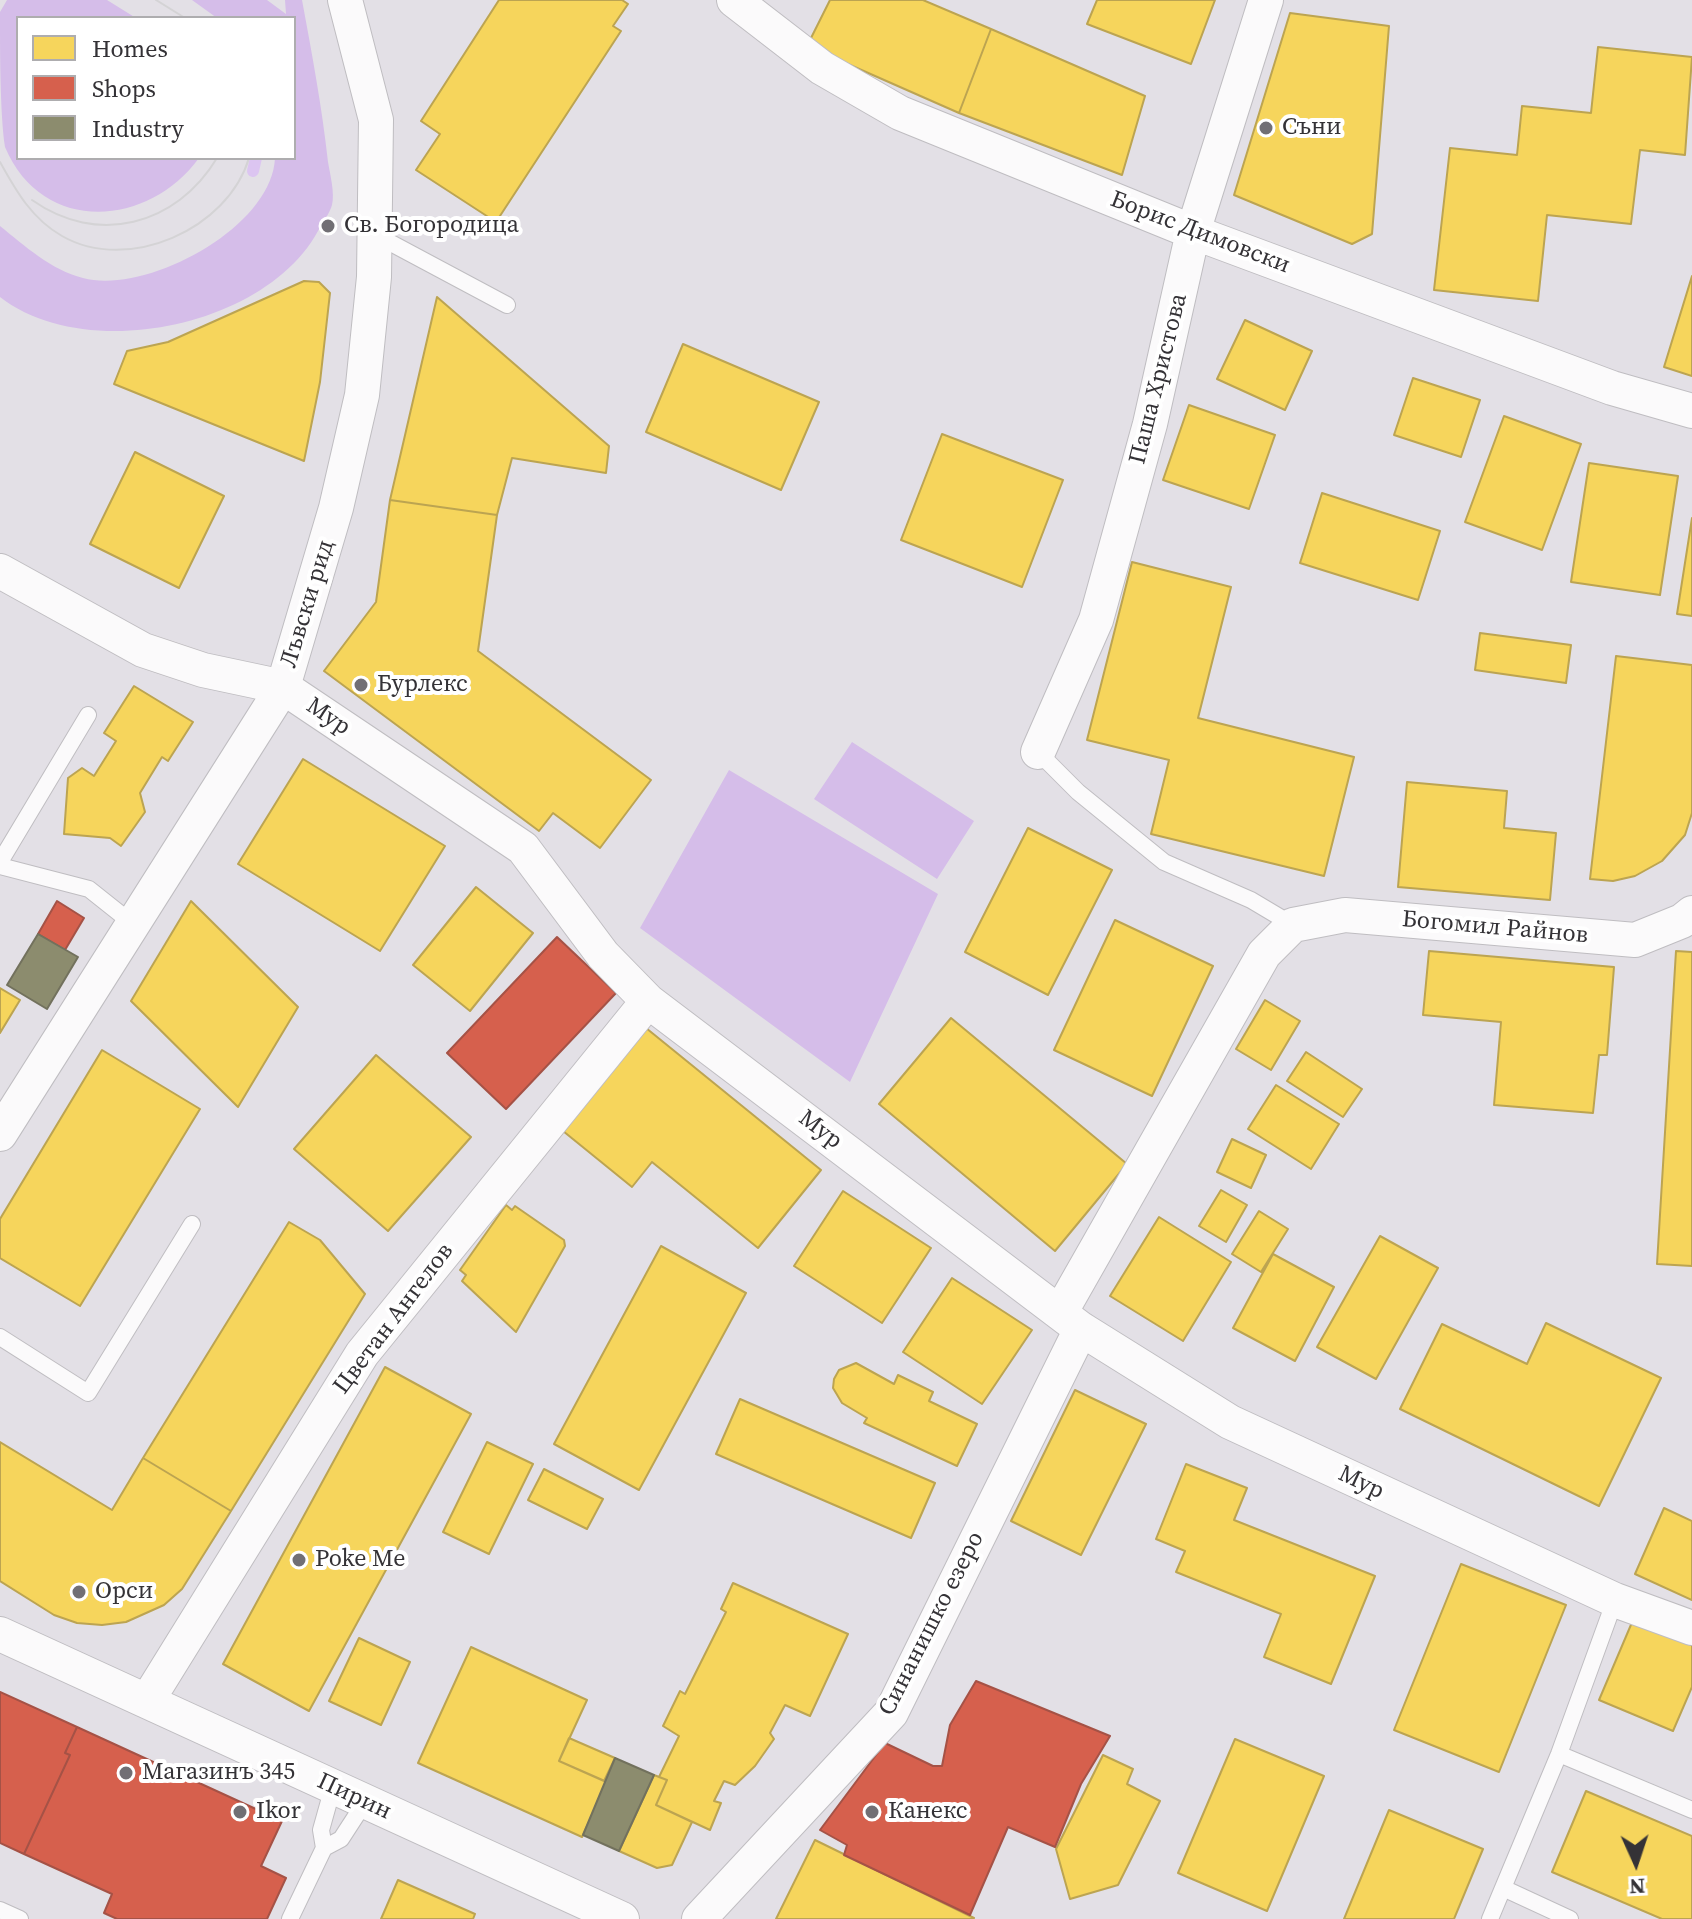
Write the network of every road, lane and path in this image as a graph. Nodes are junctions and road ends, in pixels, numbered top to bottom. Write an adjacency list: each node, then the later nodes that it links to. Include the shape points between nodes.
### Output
1 (345, 0): 5 (street, Лъвски рид, via 376,120)
2 (734, 0): 4 (street, Борис Димовски, via 822,68 900,113)
3 (1266, 0): 4 (street, Паша Христова)
4 (1193, 232): 7 (street, Борис Димовски, via 1612,388); 11 (street, Паша Христова, via 1150,424 1096,620)
5 (374, 234): 6 (lane); 9 (street, Лъвски рид, via 362,395 336,508)
6 (507, 305)
7 (1692, 411)
8 (0, 571): 9 (street, Мур, via 143,650 203,670)
9 (283, 687): 14 (street, Лъвски рид); 16 (street, Мур, via 523,848 603,955)
10 (88, 715): 12 (lane)
11 (1038, 752): 15 (lane, via 1164,862 1251,900)
12 (0, 864): 14 (lane, via 89,889)
13 (1692, 913): 15 (street, Богомил Райнов, via 1635,940 1345,915)
14 (133, 924): 17 (street, Лъвски рид)
15 (1293, 925): 19 (street, Синанишко езеро, via 1264,954)
16 (648, 1001): 19 (street, Мур); 24 (street, Цветан Ангелов, via 362,1354)
17 (0, 1134)
18 (192, 1224): 20 (lane, via 88,1393)
19 (1070, 1321): 21 (street, Мур, via 1230,1422); 35 (street, Синанишко езеро, via 891,1713)
20 (0, 1337)
21 (1615, 1600): 22 (street, Мур); 25 (lane)
22 (1692, 1628)
23 (0, 1634): 24 (street, Пирин)
24 (147, 1701): 26 (street, Пирин)
25 (1559, 1754): 28 (lane); 30 (lane)
26 (333, 1787): 27 (street, Пирин); 29 (lane, via 321,1830)
27 (365, 1802): 29 (lane, via 341,1839); 34 (street, Пирин)
28 (1692, 1810)
29 (324, 1848): 33 (lane)
30 (1503, 1888): 36 (lane); 37 (lane)
31 (0, 1910): 32 (lane)
32 (20, 1919)
33 (290, 1919)
34 (622, 1919)
35 (699, 1919)
36 (1490, 1919)
37 (1570, 1919)

